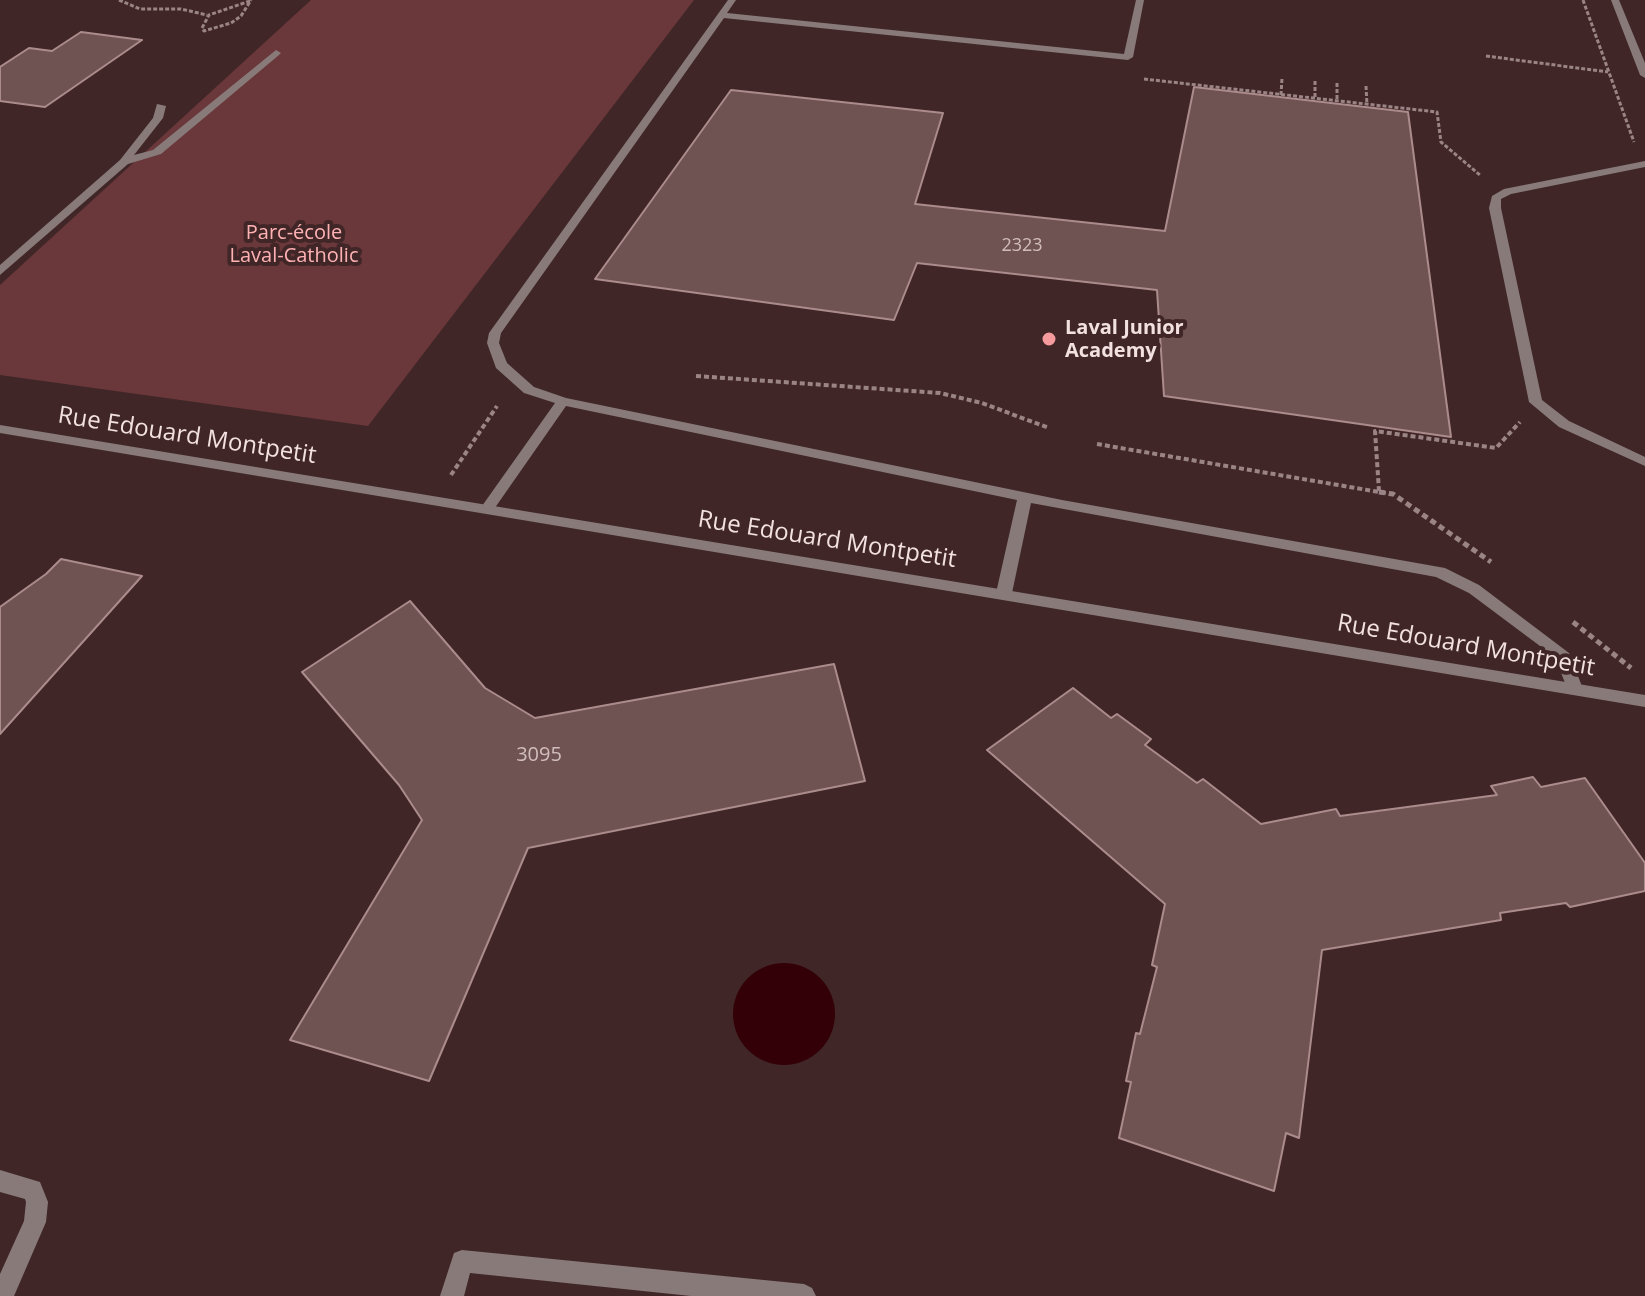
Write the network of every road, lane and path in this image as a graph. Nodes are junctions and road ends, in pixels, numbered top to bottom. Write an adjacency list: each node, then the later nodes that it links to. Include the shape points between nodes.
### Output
1 (119, 0): 8 (path, via 140,9 181,9)
2 (732, 0): 7 (street)
3 (1140, 0): 7 (street, via 1128,57)
4 (1583, 0): 11 (path)
5 (1615, 0): 12 (street)
6 (251, 1): 8 (path); 8 (path, via 236,19 204,31 201,25)
7 (722, 15): 28 (street, via 495,333 501,365 529,390)
8 (208, 16)
9 (276, 53): 24 (street, via 195,125 157,152)
10 (1486, 56): 11 (path)
11 (1608, 72): 23 (path)
12 (1645, 75)
13 (1282, 78): 18 (path)
14 (1315, 81): 19 (path)
15 (1158, 83): 18 (path)
16 (1337, 83): 20 (path)
17 (1366, 86): 21 (path)
18 (1281, 95): 19 (path)
19 (1315, 99): 20 (path)
20 (1337, 102): 21 (path)
21 (1367, 105): 25 (path, via 1437,112 1441,142)
22 (161, 106): 24 (street, via 158,118)
23 (1642, 159): 34 (street, via 1508,191 1496,198 1495,208 1536,402 1564,424)
24 (124, 162): 26 (street)
25 (1489, 182)
26 (0, 271)
27 (696, 376): 31 (path, via 940,393)
28 (563, 401): 37 (street); 38 (street)
29 (497, 406): 35 (path)
30 (1521, 421): 36 (path, via 1496,448 1375,431)
31 (1049, 428)
32 (0, 429): 38 (street, Rue Edouard Montpetit)
33 (1097, 444): 36 (path)
34 (1645, 462)
35 (450, 476)
36 (1379, 491): 39 (path, via 1408,501)
37 (1025, 497): 40 (street); 43 (street, via 1440,572 1474,589 1550,645 1563,657)
38 (487, 509): 40 (street, Rue Edouard Montpetit)
39 (1492, 563)
40 (1004, 593): 43 (street, Rue Edouard Montpetit)
41 (1565, 616): 42 (path)
42 (1632, 668)
43 (1575, 689): 44 (street, Rue Edouard Montpetit)
44 (1645, 701)
45 (0, 1181): 46 (street, via 32,1190 37,1202 35,1222)
46 (2, 1296)
47 (452, 1296): 48 (street, via 462,1261)
48 (804, 1296)

